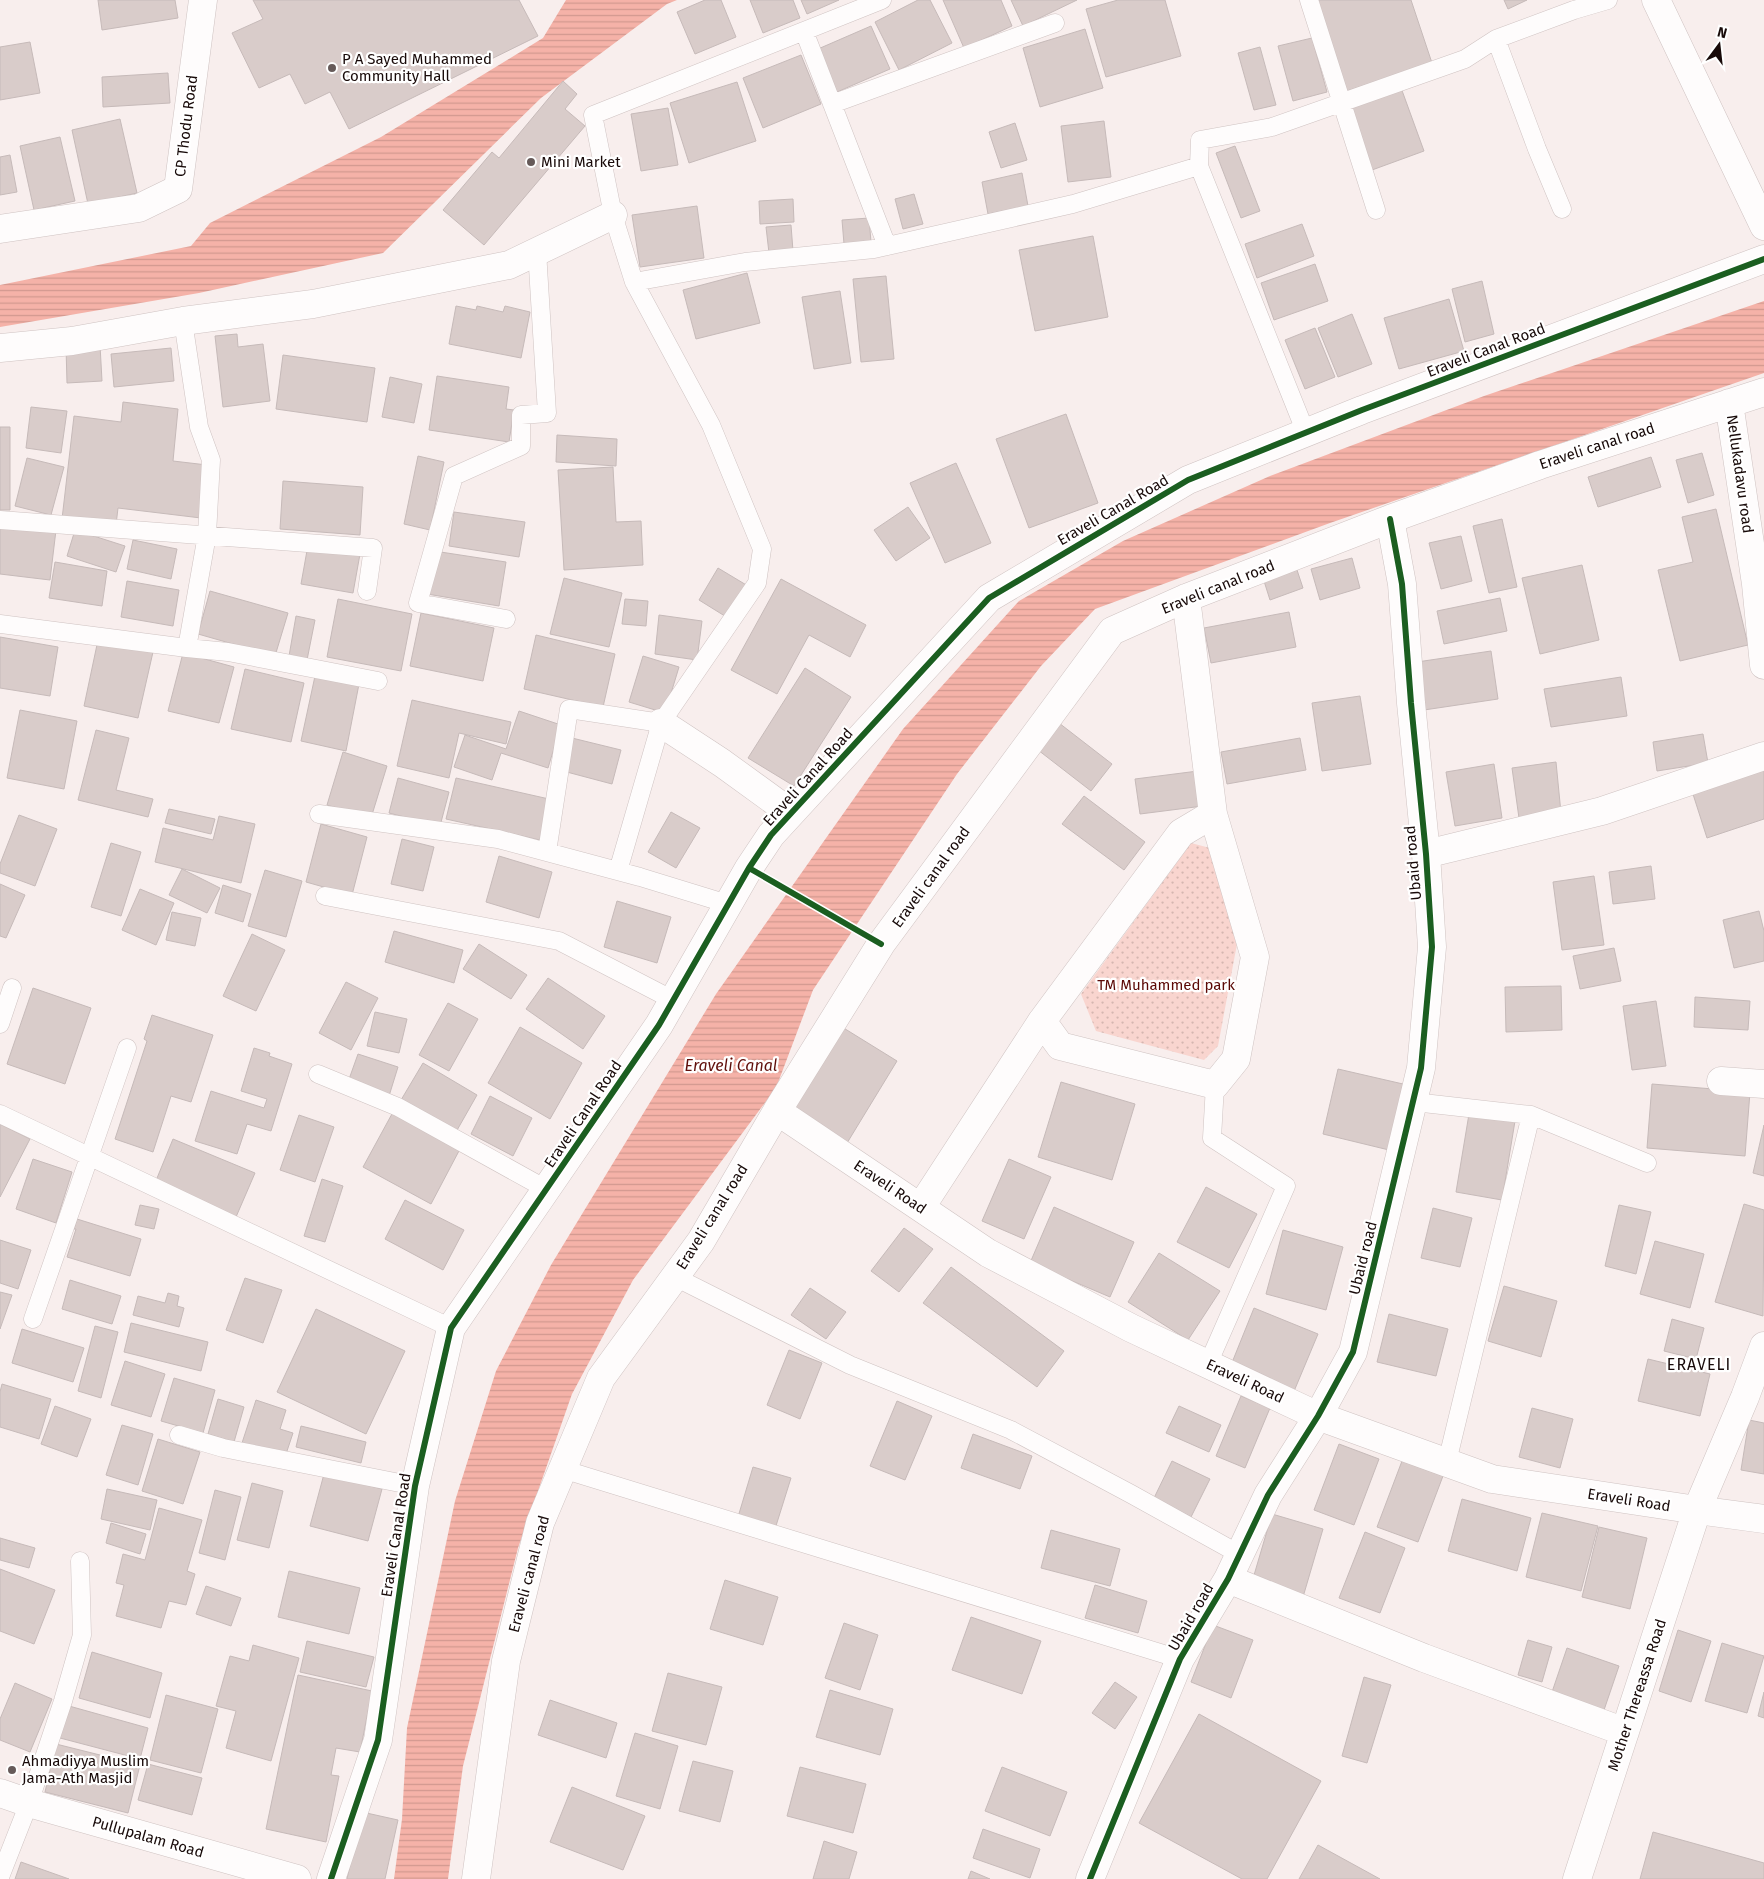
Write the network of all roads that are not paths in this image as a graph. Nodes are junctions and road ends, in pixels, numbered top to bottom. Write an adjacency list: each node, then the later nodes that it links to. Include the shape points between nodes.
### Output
1 (203, 0): 16 (street, CP Thodu Road, via 178,189 138,208)
2 (882, 0): 7 (lane)
3 (1309, 0): 9 (lane)
4 (1608, 0): 8 (lane)
5 (1656, 0): 15 (street)
6 (1055, 23): 10 (lane)
7 (804, 31): 10 (lane); 14 (lane, via 593,116)
8 (1496, 39): 9 (lane, via 1465,59); 12 (lane, via 1536,149)
9 (1341, 102): 11 (lane, via 1272,127 1200,140); 13 (lane)
10 (832, 104): 17 (lane)
11 (1199, 166): 17 (lane, via 1073,204); 25 (lane)
12 (1562, 209)
13 (1376, 210)
14 (613, 214): 18 (street); 20 (lane)
15 (1764, 226)
16 (0, 229)
17 (887, 246): 20 (lane, via 745,262)
18 (537, 251): 21 (street, via 509,265 313,304); 31 (lane, via 547,413 522,415 521,446 454,476 418,602)
19 (1764, 260): 25 (street, Eraveli Canal Road)
20 (634, 282): 36 (lane, via 711,424 762,549 757,583)
21 (183, 321): 22 (street, via 72,341); 28 (lane, via 199,427 211,460)
22 (0, 348)
23 (1764, 392): 24 (street, Eraveli canal road)
24 (1729, 403): 26 (street, Eraveli canal road); 34 (street, Nellukadavu road, via 1756,584)
25 (1306, 433): 39 (street, Eraveli Canal Road, via 1188,480 989,598)
26 (1390, 518): 30 (street, Eraveli canal road); 42 (street, Ubaid road, via 1402,584)
27 (0, 520): 28 (lane)
28 (207, 535): 29 (lane, via 373,548); 33 (lane)
29 (367, 591)
30 (1186, 598): 40 (street); 56 (street, Eraveli canal road, via 1112,631 881,944)
31 (506, 618)
32 (0, 624): 33 (lane)
33 (187, 648): 35 (lane, via 228,652)
34 (1764, 665)
35 (378, 681)
36 (661, 723): 39 (street); 41 (lane, via 569,709); 43 (lane)
37 (1764, 756): 42 (street, via 1602,811)
38 (319, 814): 41 (lane, via 498,839)
39 (792, 814): 45 (street, Eraveli Canal Road, via 771,835)
40 (1213, 814): 48 (street, via 1181,833); 54 (street, via 1255,957 1236,1059)
41 (547, 852): 43 (lane)
42 (1426, 854): 55 (street, Ubaid road, via 1432,947 1422,1068)
43 (618, 872): 45 (lane)
44 (325, 896): 47 (lane, via 559,941)
45 (728, 904): 47 (street, Eraveli Canal Road)
46 (12, 988): 49 (lane)
47 (673, 1000): 61 (street, Eraveli Canal Road)
48 (1042, 1021): 54 (street, via 1060,1046); 62 (street)
49 (0, 1024)
50 (127, 1048): 59 (lane)
51 (318, 1074): 61 (lane, via 398,1107)
52 (1721, 1082): 53 (street)
53 (1764, 1084)
54 (1215, 1085): 67 (lane, via 1212,1138 1286,1186)
55 (1414, 1102): 58 (lane); 69 (street, Ubaid road, via 1353,1352)
56 (777, 1111): 62 (street, Eraveli Road); 63 (street, Eraveli canal road, via 701,1241)
57 (0, 1114): 59 (lane)
58 (1531, 1115): 60 (lane); 71 (lane)
59 (90, 1157): 64 (lane); 65 (lane)
60 (1647, 1163)
61 (546, 1189): 65 (street, Eraveli Canal Road)
62 (921, 1207): 67 (street, Eraveli Road, via 988,1252 1131,1328)
63 (675, 1277): 72 (street, Eraveli canal road, via 601,1378); 76 (lane, via 850,1365 1010,1430)
64 (33, 1319)
65 (451, 1328): 73 (street, Eraveli Canal Road)
66 (1764, 1346): 68 (street, Mother Thereassa Road)
67 (1208, 1364): 69 (street, Eraveli Road)
68 (1755, 1398): 74 (street, Mother Thereassa Road)
69 (1318, 1416): 71 (street, Eraveli Road); 76 (street, Ubaid road, via 1268,1495)
70 (178, 1435): 73 (lane, via 223,1448)
71 (1447, 1462): 74 (street, Eraveli Road, via 1492,1479)
72 (562, 1469): 79 (lane); 86 (street, Eraveli canal road, via 540,1523 506,1661)
73 (415, 1486): 85 (street, Eraveli Canal Road, via 378,1740)
74 (1697, 1510): 75 (street, Eraveli Road); 80 (street, Mother Thereassa Road)
75 (1764, 1519)
76 (1239, 1554): 78 (street, Ubaid road)
77 (80, 1561): 82 (lane, via 82,1635)
78 (1228, 1579): 79 (street, Ubaid road); 80 (street, via 1424,1658)
79 (1180, 1659): 87 (street, Ubaid road)
80 (1625, 1732): 88 (street, Mother Thereassa Road)
81 (0, 1793): 82 (street, Pullupalam Road)
82 (29, 1803): 83 (lane); 84 (street, Pullupalam Road)
83 (0, 1877)
84 (297, 1879)
85 (331, 1879)
86 (476, 1879)
87 (1090, 1879)
88 (1576, 1879)

